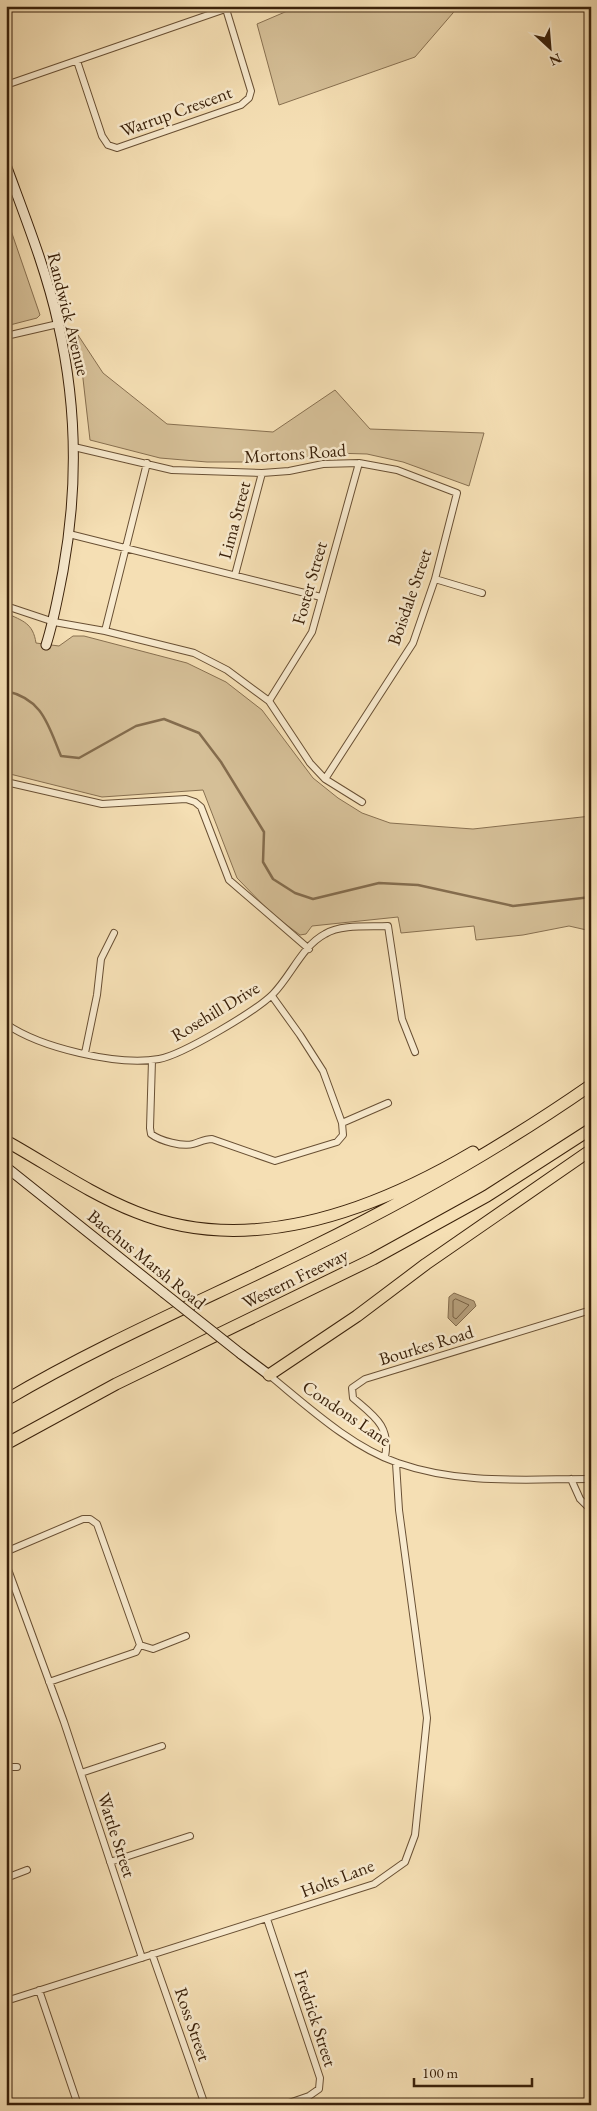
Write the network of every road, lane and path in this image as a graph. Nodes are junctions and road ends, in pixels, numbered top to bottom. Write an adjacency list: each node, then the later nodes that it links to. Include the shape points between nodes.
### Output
1 (234, 6): 2 (street)
2 (226, 9): 3 (street); 3 (street, Warrup Crescent, via 251,91 241,105 117,148 108,145 102,136)
3 (77, 61): 4 (street)
4 (6, 85)
5 (6, 164): 6 (street, Randwick Avenue, via 42,264)
6 (58, 324): 7 (street); 8 (street, Randwick Avenue, via 70,385)
7 (6, 336)
8 (74, 447): 10 (street, Mortons Road); 13 (street, Randwick Avenue)
9 (359, 463): 11 (street, Mortons Road, via 323,464); 12 (street, Mortons Road, via 397,470); 18 (street, Foster Street)
10 (147, 464): 11 (street, Mortons Road, via 172,470); 14 (street)
11 (262, 473): 15 (street, Lima Street)
12 (456, 493): 16 (street, Boisdale Street)
13 (69, 534): 14 (street); 20 (street, Randwick Avenue)
14 (126, 549): 15 (street); 21 (street)
15 (235, 575): 18 (street)
16 (435, 578): 17 (street); 24 (street, Boisdale Street, via 413,643)
17 (482, 593)
18 (321, 597): 23 (street, Foster Street, via 312,632)
19 (6, 606): 20 (street)
20 (54, 622): 21 (street); 22 (street, Randwick Avenue)
21 (105, 631): 23 (street, via 194,653 227,670)
22 (46, 644)
23 (268, 701): 24 (street, via 310,763)
24 (325, 779): 26 (street)
25 (6, 782): 28 (street, via 102,804 186,799 195,802 201,807 229,880)
26 (362, 802)
27 (114, 933): 32 (street, via 101,959 98,995)
28 (309, 948): 29 (street, Rosehill Drive); 31 (street, Rosehill Drive, via 324,934 336,930 388,926 402,1019)
29 (272, 996): 33 (street, Rosehill Drive, via 188,1047); 37 (street, via 323,1071)
30 (6, 1024): 32 (street, Rosehill Drive, via 56,1047)
31 (415, 1052)
32 (85, 1053): 33 (street, Rosehill Drive, via 117,1059)
33 (152, 1060): 37 (street, via 150,1128 157,1139 191,1145 212,1139 275,1161 337,1142 343,1135)
34 (591, 1085): 36 (highway, Western Freeway)
35 (388, 1103): 37 (street)
36 (549, 1113): 39 (highway, via 424,1178 339,1214 278,1228 236,1232 197,1228 137,1213 95,1193); 44 (highway, Western Freeway, via 396,1205 96,1351)
37 (342, 1123)
38 (591, 1128): 45 (highway, Western Freeway, via 487,1196 373,1259 116,1384)
39 (6, 1141)
40 (591, 1150): 43 (highway)
41 (6, 1167): 43 (street, Bacchus Marsh Road, bridge)
42 (591, 1310): 46 (street, Bourkes Road, via 357,1383 352,1388 353,1398 372,1414 383,1429 387,1445)
43 (269, 1375): 46 (street, Condons Lane, via 331,1424)
44 (6, 1400)
45 (6, 1444)
46 (385, 1457): 47 (street, Condons Lane)
47 (396, 1463): 48 (street, Condons Lane, via 479,1480); 65 (street, Holts Lane, via 399,1510 427,1718 415,1835 405,1862 374,1884)
48 (571, 1479): 49 (street, Condons Lane); 50 (street, via 580,1499)
49 (591, 1479)
50 (591, 1510)
51 (6, 1555): 55 (street, via 10,1550 90,1519 97,1524)
52 (6, 1564): 53 (street, Wattle Street)
53 (9, 1582): 56 (street, Wattle Street)
54 (186, 1636): 55 (street, via 153,1649)
55 (140, 1645): 56 (street, via 136,1652)
56 (49, 1682): 60 (street, Wattle Street)
57 (162, 1746): 60 (street)
58 (6, 1767): 59 (street)
59 (18, 1767)
60 (80, 1773): 62 (street, Wattle Street)
61 (190, 1836): 62 (street)
62 (110, 1862): 67 (street, Wattle Street)
63 (27, 1870): 64 (street)
64 (6, 1878)
65 (267, 1919): 66 (street, Holts Lane); 72 (street, Fredrick Street, via 320,2078 319,2089)
66 (152, 1954): 67 (street, Holts Lane); 71 (street, Ross Street)
67 (142, 1958): 68 (street, Holts Lane)
68 (39, 1990): 69 (street, Holts Lane); 70 (street)
69 (6, 2001)
70 (78, 2105)
71 (205, 2105)
72 (283, 2105)

